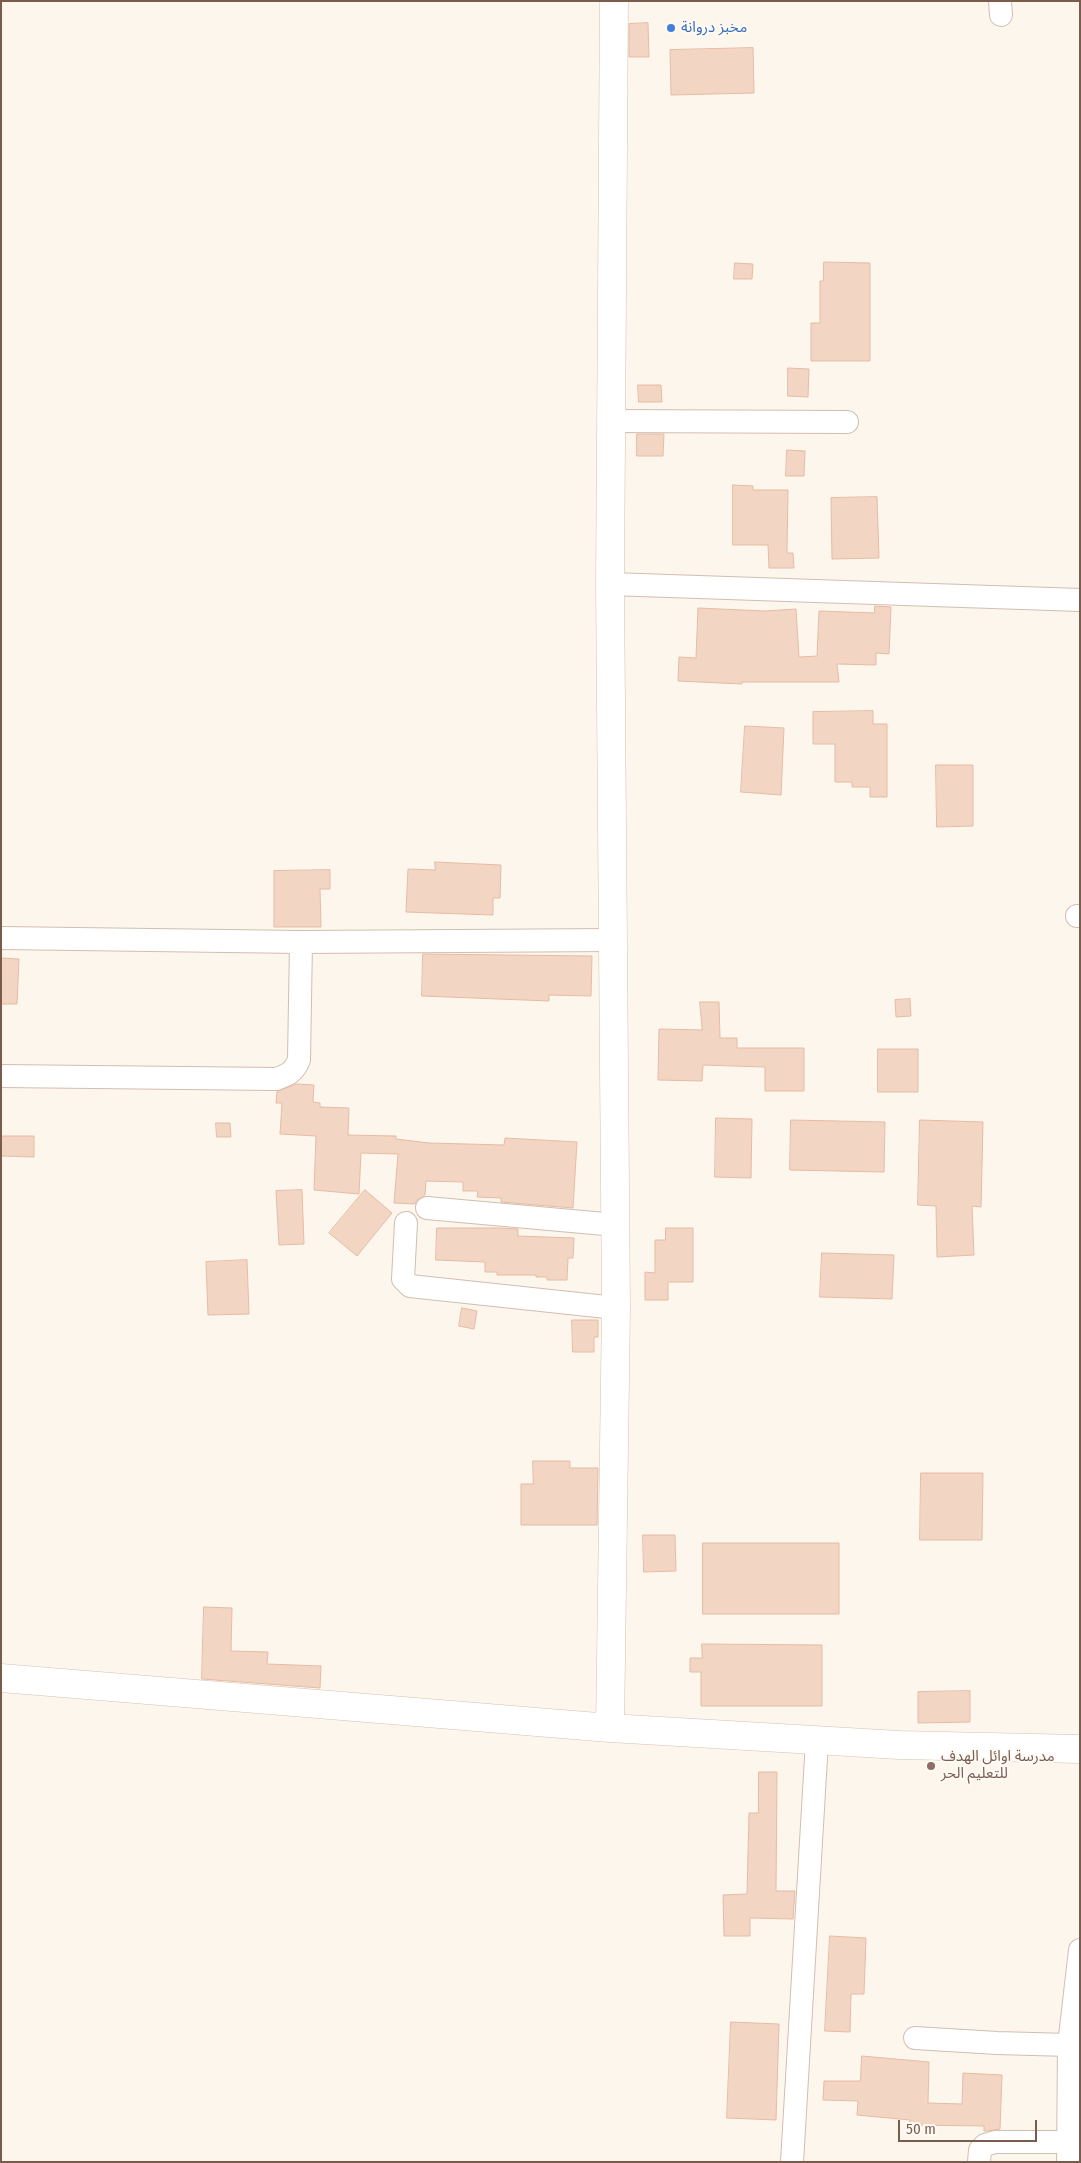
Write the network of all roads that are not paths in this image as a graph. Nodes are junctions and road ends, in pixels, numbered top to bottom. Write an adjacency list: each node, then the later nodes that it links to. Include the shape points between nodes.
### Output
1 (614, 1): 2 (street)
2 (611, 421): 3 (street); 4 (street)
3 (847, 422)
4 (610, 584): 5 (street); 7 (street)
5 (1080, 600)
6 (1, 938): 8 (street)
7 (614, 940): 8 (street); 12 (street)
8 (301, 942): 9 (street, via 300,1060 286,1075 276,1079)
9 (1, 1076)
10 (427, 1208): 12 (street)
11 (406, 1223): 13 (street, via 405,1284)
12 (616, 1225): 13 (street)
13 (616, 1308): 15 (street)
14 (1, 1678): 15 (street)
15 (610, 1728): 16 (street)
16 (818, 1741): 17 (street); 22 (street)
17 (1080, 1749)
18 (1080, 1950): 20 (street)
19 (915, 2038): 20 (street)
20 (1069, 2045): 21 (street)
21 (1068, 2152): 23 (street, via 995,2142 980,2150)
22 (792, 2162)
23 (980, 2162)

